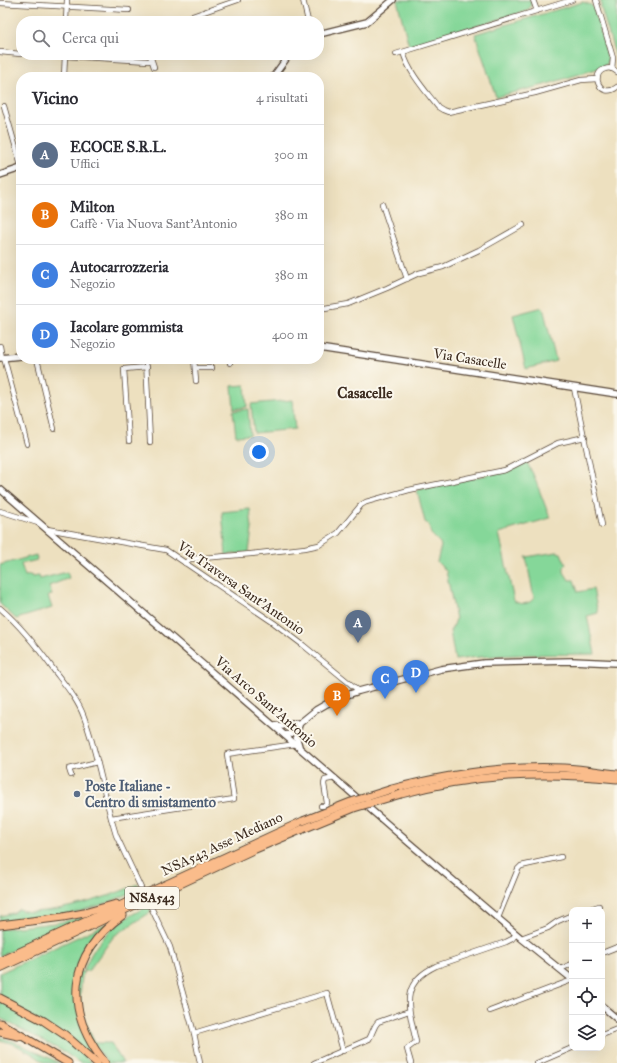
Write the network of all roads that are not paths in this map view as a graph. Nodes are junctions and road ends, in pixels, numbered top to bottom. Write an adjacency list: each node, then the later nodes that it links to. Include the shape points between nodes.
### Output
1 (67, 0): 9 (street)
2 (238, 0): 13 (street)
3 (303, 0): 14 (street)
4 (393, 0): 15 (street, via 368,22)
5 (533, 0): 11 (street)
6 (572, 0): 11 (street)
7 (596, 0): 26 (street, via 613,58)
8 (0, 4): 9 (street)
9 (67, 7): 10 (street); 12 (street)
10 (129, 10)
11 (537, 11): 17 (street)
12 (66, 16)
13 (192, 16)
14 (307, 16)
15 (324, 33)
16 (0, 52): 18 (street)
17 (403, 52): 19 (street); 30 (street, via 411,71 438,107 448,112 581,80)
18 (16, 54)
19 (396, 54)
20 (65, 60): 27 (street)
21 (132, 60): 24 (street)
22 (152, 60): 25 (street)
23 (285, 60): 28 (street)
24 (149, 61)
25 (154, 67)
26 (612, 68): 29 (street); 30 (street, via 603,70)
27 (64, 72)
28 (277, 72)
29 (617, 72)
30 (597, 79): 31 (street, via 599,86 605,90 610,91)
31 (617, 87)
32 (4, 106): 33 (street)
33 (16, 149)
34 (16, 169): 35 (street)
35 (0, 175)
36 (382, 204): 38 (street)
37 (523, 225): 38 (street, via 470,255)
38 (407, 279): 39 (street, via 348,304)
39 (324, 308)
40 (0, 346): 43 (street)
41 (324, 349): 51 (street, Via Casacelle)
42 (16, 357): 43 (street)
43 (2, 358): 57 (street)
44 (38, 364): 53 (street)
45 (147, 364): 47 (street)
46 (195, 364): 48 (street)
47 (147, 367): 55 (street, via 124,369); 56 (street)
48 (195, 368): 49 (street); 50 (street)
49 (212, 368)
50 (196, 381)
51 (574, 388): 52 (street, Via Casacelle); 54 (street)
52 (617, 394)
53 (54, 429)
54 (585, 437): 61 (street); 63 (street, via 558,443 505,470 408,490 366,502 338,533 318,545 190,559)
55 (129, 441)
56 (150, 442)
57 (27, 444)
58 (0, 489): 60 (street, Via Arco Sant'Antonio)
59 (0, 511): 60 (street)
60 (41, 524): 62 (street, Via Arco Sant'Antonio)
61 (602, 525)
62 (47, 529): 63 (street, Via Traversa Sant'Antonio, via 156,547 166,550); 68 (street, Via Arco Sant'Antonio)
63 (185, 563): 66 (street, Via Traversa Sant'Antonio, via 274,623)
64 (0, 608): 71 (street, via 17,623 69,689 83,716)
65 (617, 663): 66 (street, via 484,662 441,669)
66 (359, 691): 67 (street, via 325,704)
67 (300, 723): 68 (street); 69 (street, via 290,734); 70 (street, via 296,736)
68 (274, 725): 69 (street, Via Arco Sant'Antonio)
69 (285, 735): 70 (street, Via Arco Sant'Antonio)
70 (297, 745): 74 (street, Via Arco Sant'Antonio); 77 (street, via 228,754 234,799)
71 (97, 762): 73 (street, via 69,770); 77 (street)
72 (617, 774): 78 (highway, bridge, via 565,768 532,768 445,777 417,782 351,802)
73 (71, 775)
74 (335, 778): 76 (street, via 325,780 327,803); 87 (street, Via Arco Sant'Antonio)
75 (617, 779): 78 (highway, bridge, via 531,774 453,781 401,794)
76 (321, 806)
77 (111, 818): 80 (street)
78 (303, 825): 81 (highway, NSA543 Asse Mediano / NSA543); 82 (highway, NSA543 Asse Mediano / NSA543)
79 (561, 857): 87 (street, via 521,866)
80 (141, 888)
81 (132, 900): 88 (highway, NSA543, via 63,918); 93 (highway, NSA543 Asse Mediano / NSA543)
82 (138, 904): 95 (highway, NSA543 Asse Mediano / NSA543); 112 (highway, NSA543, via 112,923 97,939 80,968 77,1006)
83 (150, 905): 107 (street, via 170,947)
84 (599, 906): 85 (street)
85 (596, 907)
86 (569, 917): 90 (street)
87 (498, 918): 89 (street, Via Arco Sant'Antonio)
88 (0, 925)
89 (516, 934): 90 (street, Via Arco Sant'Antonio); 101 (street, via 506,942 427,971 411,986)
90 (521, 938): 96 (street, Via Arco Sant'Antonio)
91 (617, 947): 92 (street)
92 (605, 952)
93 (0, 961)
94 (569, 965): 96 (street)
95 (0, 968)
96 (560, 969): 97 (street, Via Arco Sant'Antonio)
97 (571, 979)
98 (569, 981): 102 (street, Via Arco Sant'Antonio)
99 (0, 998): 112 (highway, via 44,1021)
100 (605, 1009): 103 (street)
101 (409, 1011): 111 (street, via 378,1022 369,1039); 117 (street, via 416,1042 407,1049)
102 (490, 1011)
103 (617, 1019)
104 (0, 1023): 109 (highway)
105 (617, 1028): 108 (street)
106 (0, 1032): 109 (highway)
107 (194, 1033): 111 (street, via 327,993); 115 (street)
108 (605, 1034)
109 (22, 1036): 113 (highway)
110 (569, 1049): 118 (street)
111 (343, 1051): 116 (street)
112 (97, 1060): 114 (highway)
113 (68, 1063)
114 (104, 1063)
115 (200, 1063)
116 (314, 1063)
117 (411, 1063)
118 (537, 1063)

